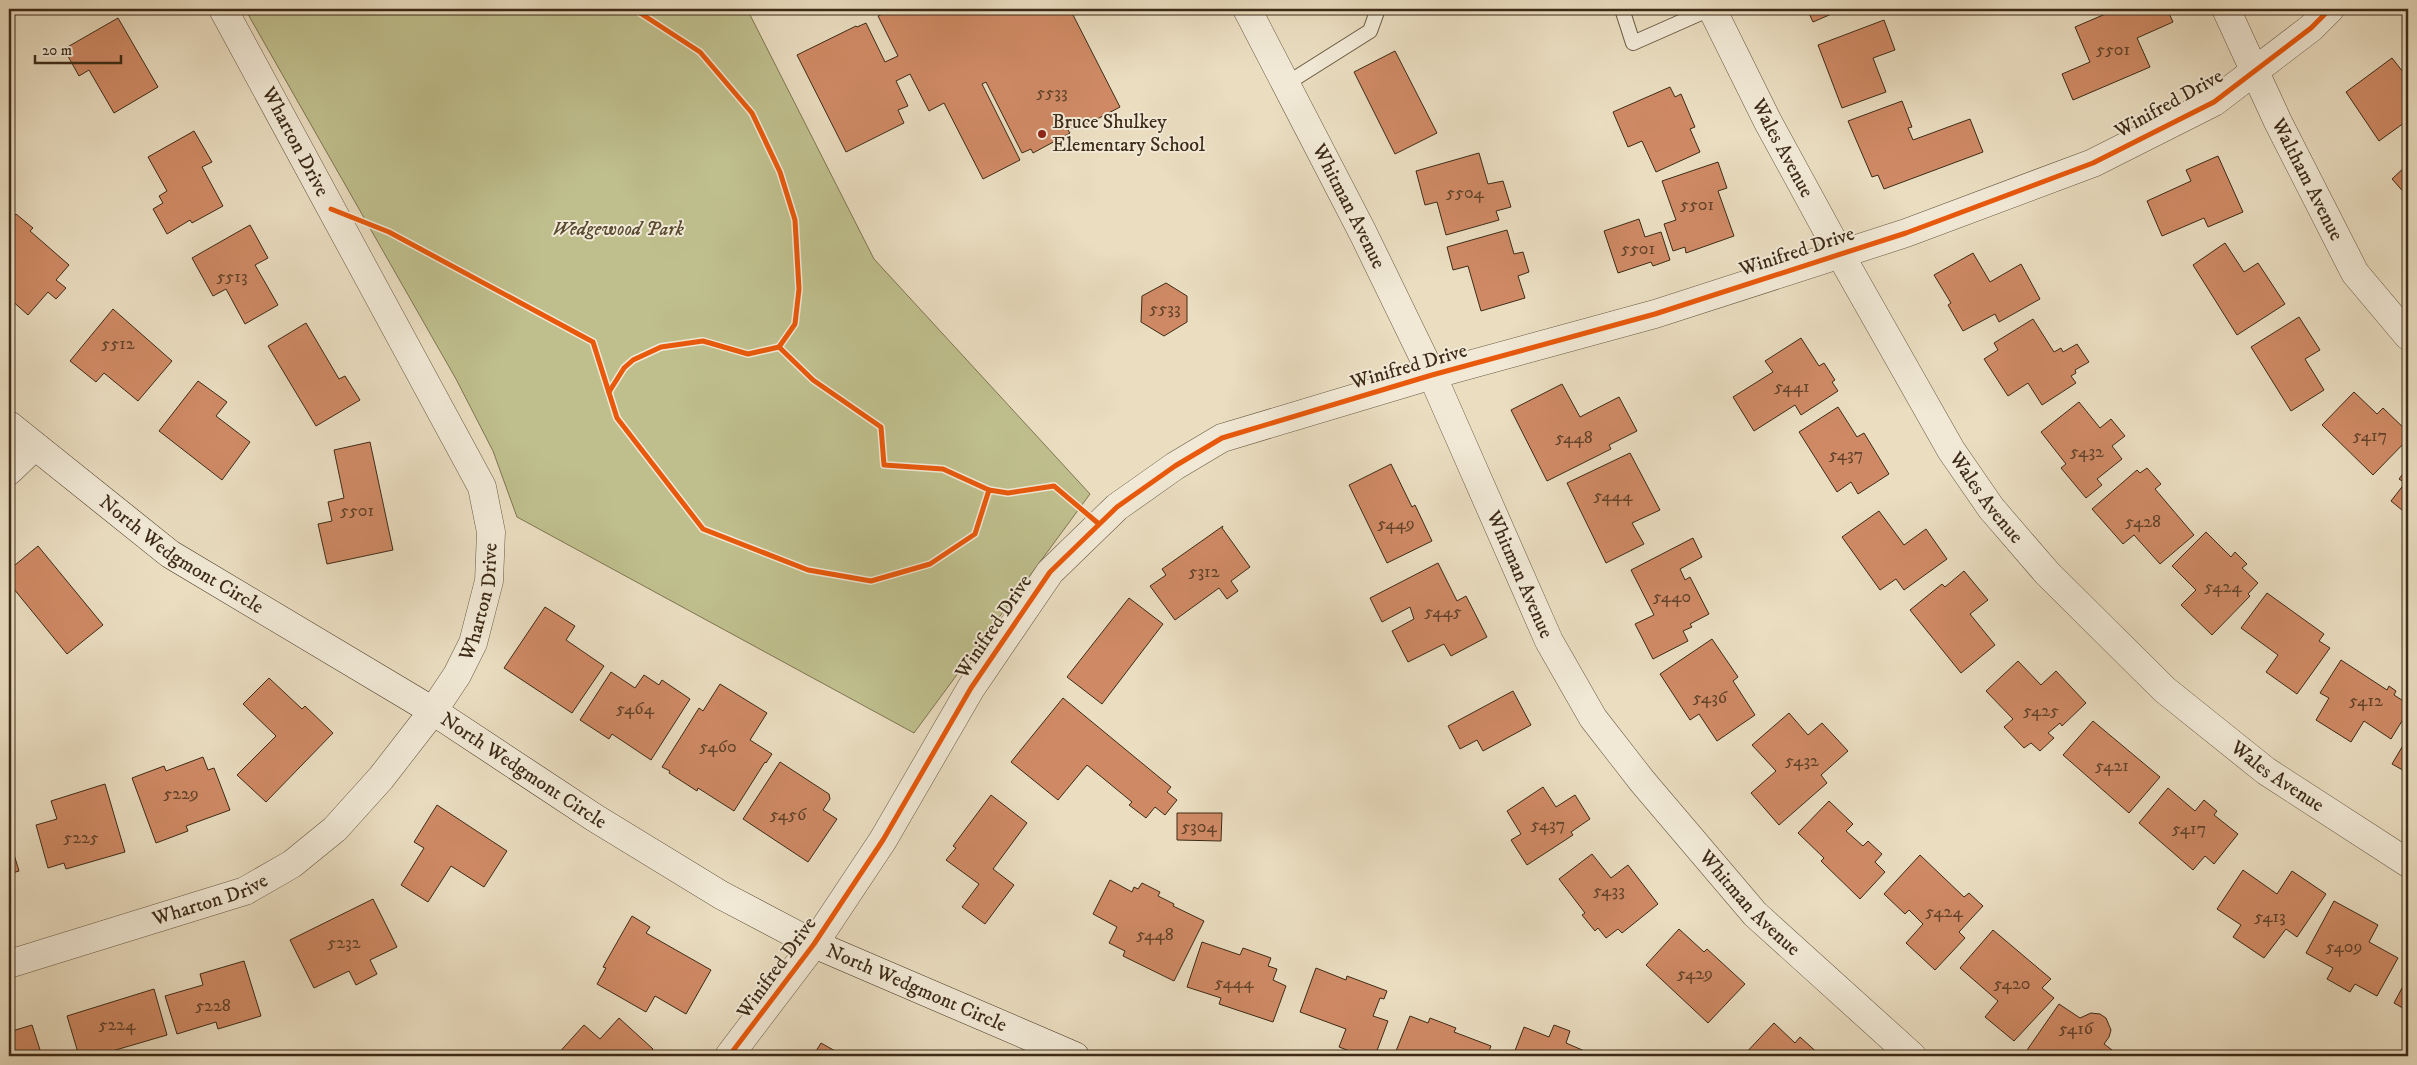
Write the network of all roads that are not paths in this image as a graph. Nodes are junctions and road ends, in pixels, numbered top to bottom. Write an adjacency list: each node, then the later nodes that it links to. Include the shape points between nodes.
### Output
1 (223, 9): 16 (street, Wharton Drive, via 482,487 491,532 489,581 473,643)
2 (1247, 9): 9 (street, Whitman Avenue)
3 (1378, 9): 9 (lane, via 1370,31)
4 (1622, 9): 5 (lane, via 1633,44)
5 (1711, 9): 10 (street, Wales Avenue)
6 (2226, 9): 8 (street, Waltham Avenue)
7 (2330, 9): 8 (street, Winifred Drive, via 2311,28)
8 (2254, 71): 10 (street, Winifred Drive, via 2214,102 2093,163 1906,233); 11 (street, Waltham Avenue, via 2355,273)
9 (1286, 84): 12 (street, Whitman Avenue)
10 (1840, 254): 12 (street, Winifred Drive, via 1655,314); 17 (street, Wales Avenue, via 1951,450 1991,508 2047,573 2165,690 2266,771)
11 (2408, 336)
12 (1432, 375): 18 (street, Winifred Drive, via 1222,438 1117,507 1050,572 971,688 883,840); 22 (street, Whitman Avenue, via 1549,640 1593,718 1755,914)
13 (9, 426): 14 (street, North Wedgmont Circle)
14 (34, 447): 15 (street); 16 (street, North Wedgmont Circle, via 170,554)
15 (9, 471)
16 (433, 711): 18 (street, North Wedgmont Circle, via 720,895); 19 (street, Wharton Drive, via 381,778 335,829 292,864 245,891)
17 (2408, 863)
18 (814, 944): 20 (street, Winifred Drive); 21 (street, North Wedgmont Circle)
19 (9, 964)
20 (730, 1056)
21 (1075, 1056)
22 (1912, 1056)

